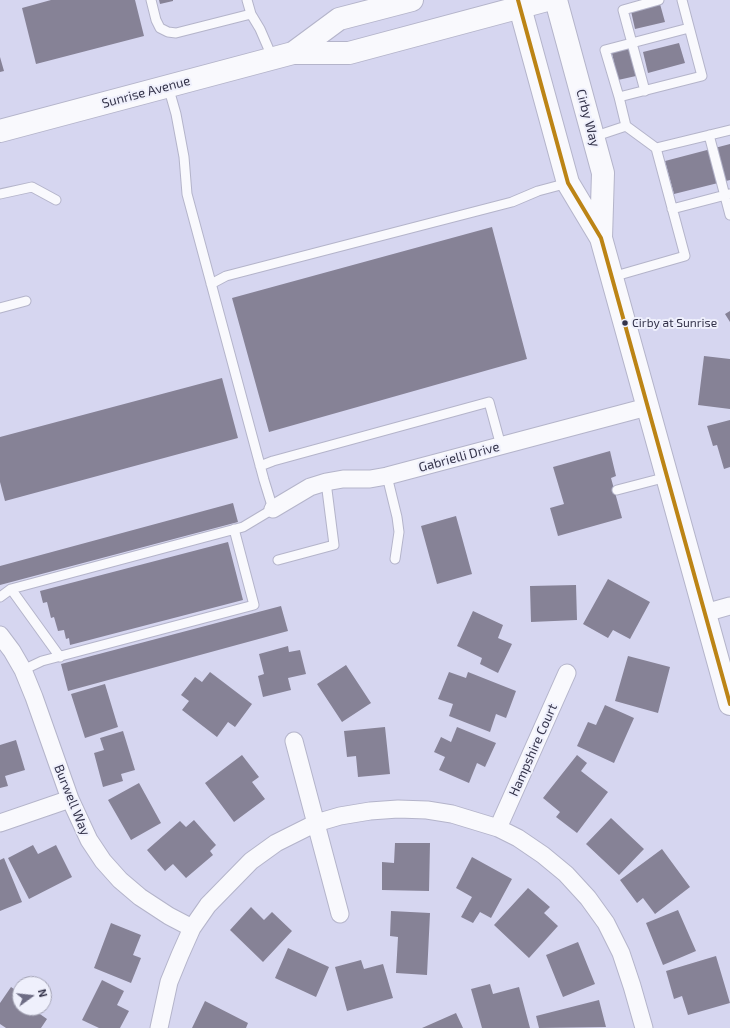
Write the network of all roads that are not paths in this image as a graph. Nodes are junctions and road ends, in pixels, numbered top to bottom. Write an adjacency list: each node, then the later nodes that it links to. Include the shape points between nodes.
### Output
1 (151, 0): 9 (lane, via 160,28 168,32 176,33)
2 (247, 0): 9 (lane)
3 (412, 0): 12 (main road, Sunrise Avenue, via 339,19)
4 (547, 0): 8 (main road, Sunrise Avenue)
5 (556, 0): 20 (main road, Cirby Way)
6 (659, 0): 11 (lane, via 623,10)
7 (682, 0): 10 (lane)
8 (519, 4): 12 (main road, Sunrise Avenue, via 349,53); 22 (main road, Cirby Way)
9 (251, 14): 12 (lane)
10 (689, 28): 11 (lane); 14 (lane, via 702,76)
11 (632, 43): 14 (lane); 15 (lane, via 605,50)
12 (283, 56): 13 (main road, Sunrise Avenue)
13 (168, 86): 18 (main road, Sunrise Avenue); 30 (lane, via 184,157 187,194)
14 (645, 91): 15 (lane)
15 (619, 98): 16 (lane)
16 (626, 126): 20 (lane); 21 (lane)
17 (730, 130): 19 (lane)
18 (0, 131)
19 (709, 135): 21 (lane); 24 (lane)
20 (593, 137): 28 (main road, Cirby Way, via 603,173)
21 (656, 148): 26 (lane)
22 (568, 183): 28 (main road, Cirby Way); 30 (lane, via 538,191 512,202 226,276)
23 (0, 194): 25 (lane, via 32,187)
24 (727, 195): 26 (lane); 27 (lane)
25 (56, 200)
26 (672, 209): 29 (lane, via 685,256)
27 (730, 215)
28 (601, 238): 29 (main road, Cirby Way)
29 (611, 277): 33 (main road, Cirby Way)
30 (211, 284): 35 (lane)
31 (26, 301): 32 (lane)
32 (0, 308)
33 (647, 406): 34 (street, Gabrielli Drive); 37 (main road, Cirby Way)
34 (501, 446): 35 (lane, via 489,402); 36 (street, Gabrielli Drive)
35 (260, 466): 40 (lane)
36 (387, 476): 38 (street, Gabrielli Drive); 42 (lane, via 399,532)
37 (667, 477): 39 (lane); 47 (main road, Cirby Way)
38 (326, 482): 40 (street, Gabrielli Drive, via 310,487); 43 (lane, via 334,545)
39 (617, 490)
40 (273, 509): 41 (lane, via 243,527)
41 (234, 529): 44 (lane); 49 (lane, via 254,605)
42 (395, 559)
43 (278, 560)
44 (11, 589): 45 (lane); 49 (lane)
45 (0, 597)
46 (730, 606): 47 (street)
47 (705, 613): 52 (main road, Cirby Way)
48 (0, 635): 50 (street, Burwell Way)
49 (60, 657): 50 (lane, via 42,661)
50 (23, 670): 54 (street, Burwell Way)
51 (567, 673): 57 (street, Hampshire Court)
52 (730, 704)
53 (294, 741): 56 (street)
54 (70, 799): 55 (street); 59 (street, Burwell Way, via 89,840 120,880 140,897)
55 (0, 823)
56 (316, 823): 57 (street, via 340,816 398,809 452,814); 58 (street); 59 (street, via 276,843 251,861 208,905)
57 (498, 828): 61 (street, via 543,855 566,874 588,898 606,923 621,953)
58 (340, 914)
59 (192, 928): 60 (street, via 170,982)
60 (159, 1028)
61 (644, 1028)

